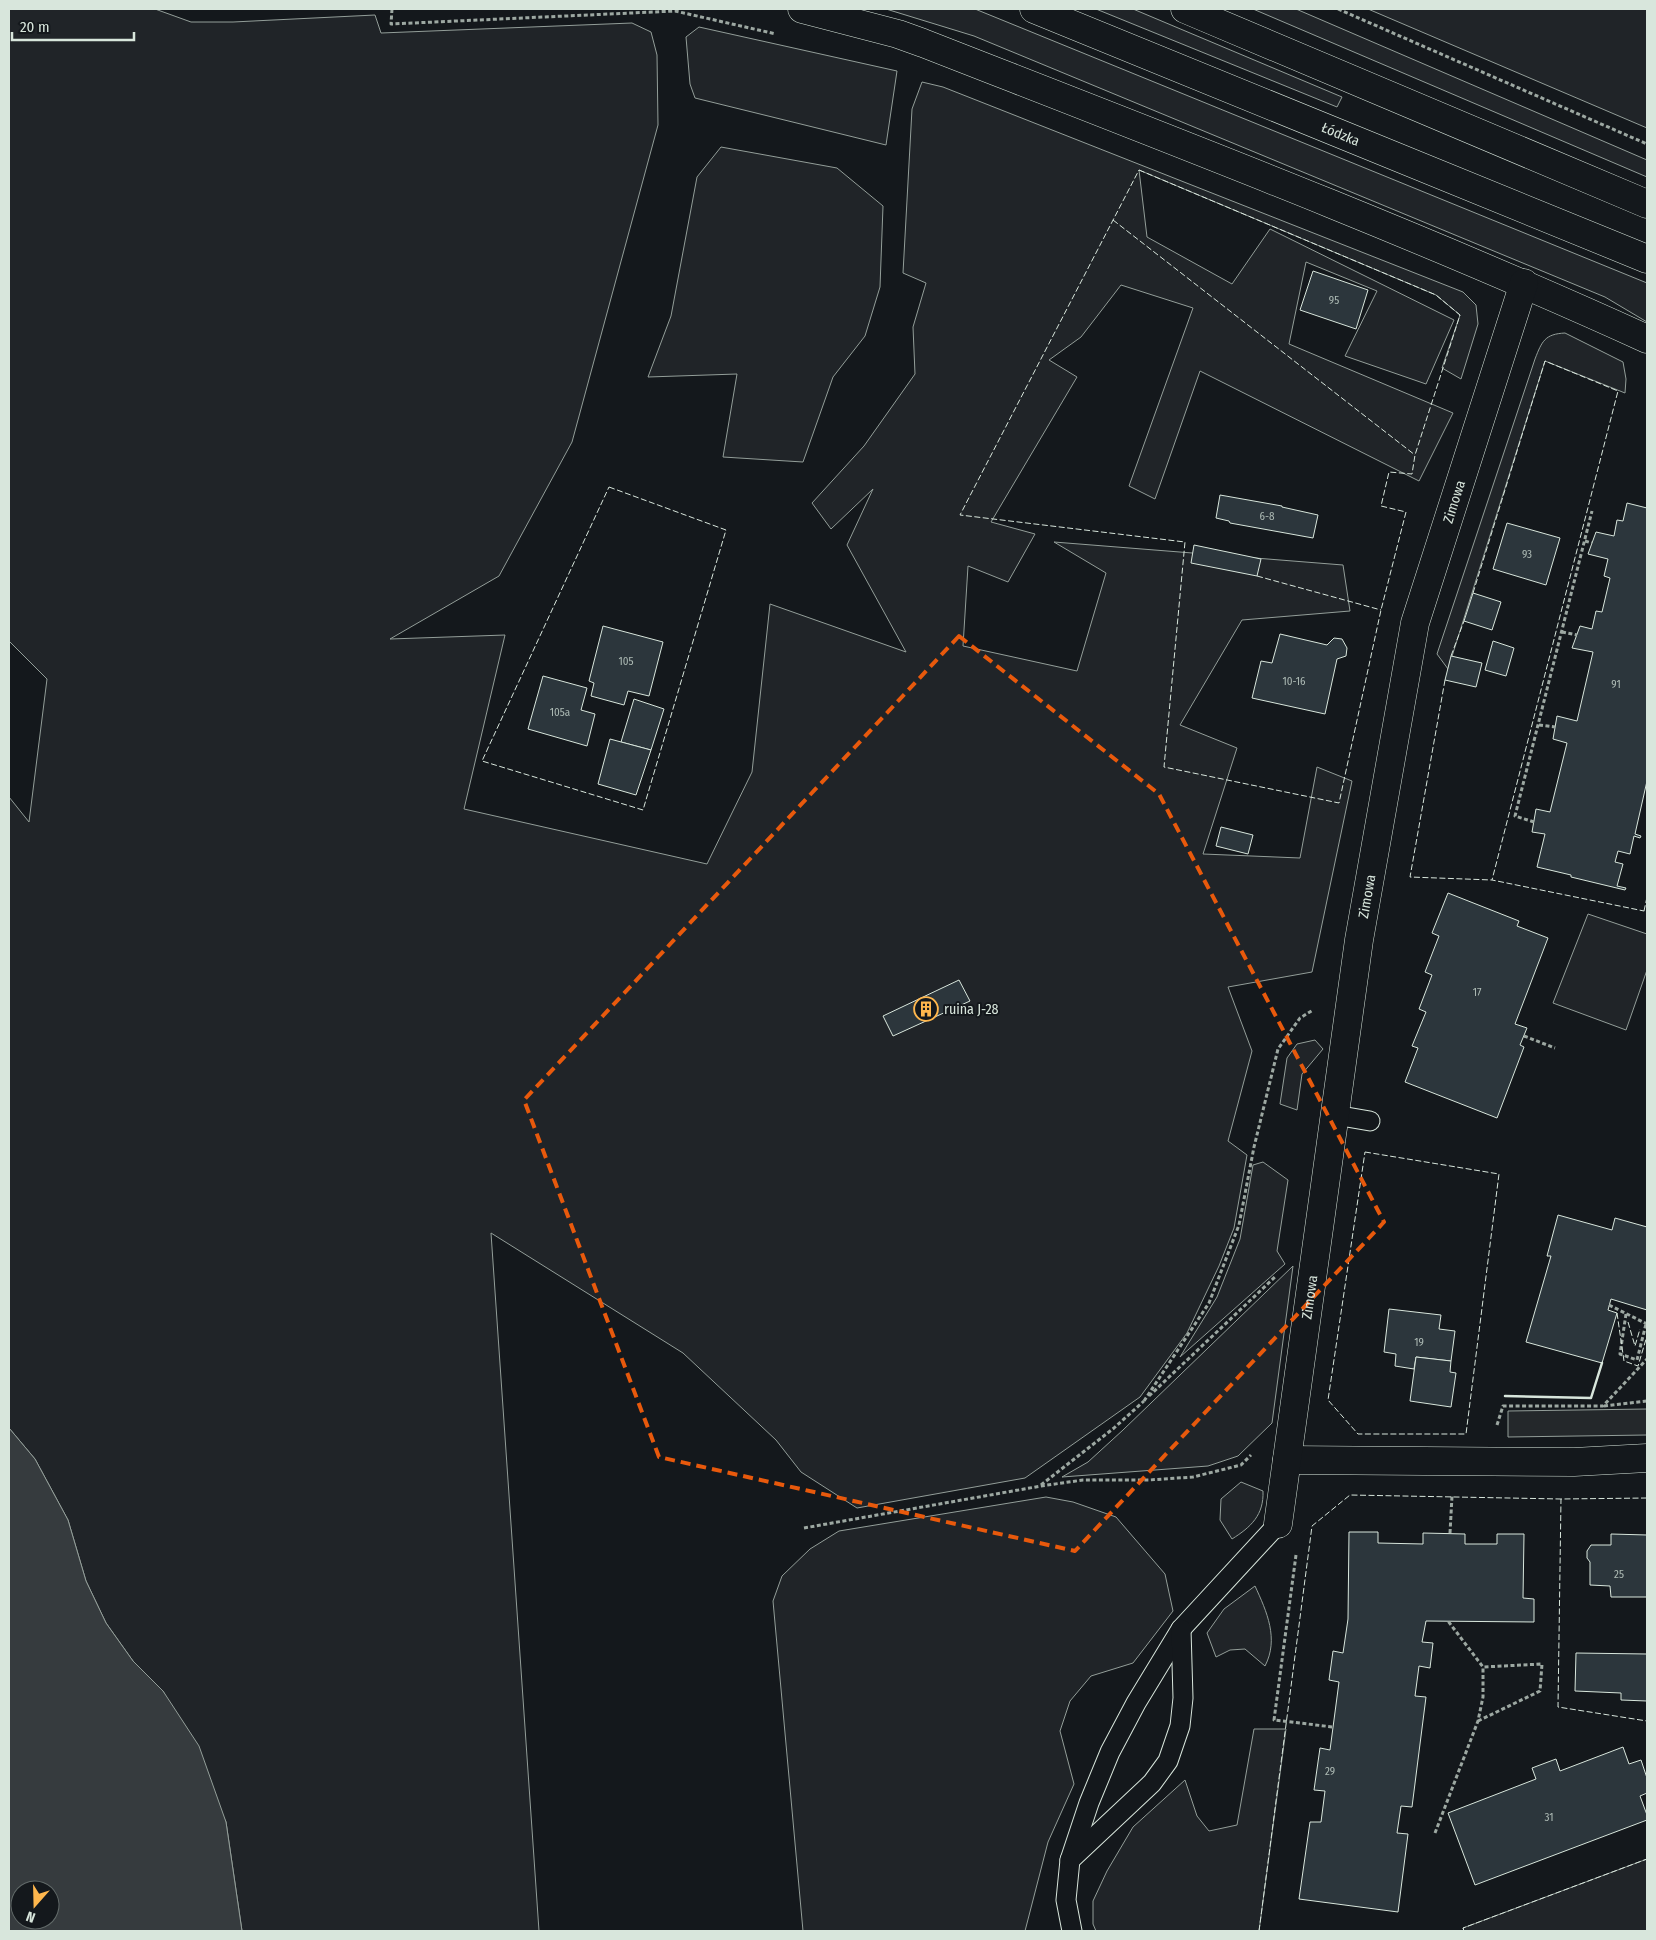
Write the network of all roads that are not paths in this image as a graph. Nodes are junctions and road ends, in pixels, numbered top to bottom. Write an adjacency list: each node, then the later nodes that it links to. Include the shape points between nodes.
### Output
1 (802, 9): 6 (street, via 923,43)
2 (1034, 9): 5 (street, Łódzka)
3 (1184, 9): 4 (street)
4 (1647, 204)
5 (1647, 259)
6 (1524, 284): 7 (street); 8 (street, Zimowa, via 1415,623 1359,940)
7 (1647, 339)
8 (1335, 1115): 9 (lane); 11 (street, Zimowa)
9 (1370, 1121)
10 (1647, 1458): 11 (street, via 1574,1462)
11 (1287, 1460): 12 (street, Zimowa)
12 (1278, 1524): 13 (lane)
13 (1181, 1629): 14 (lane, via 1110,1752); 14 (lane, via 1183,1698 1180,1726 1168,1761 1152,1783)
14 (1070, 1860): 15 (lane, via 1066,1900)
15 (1072, 1931)

